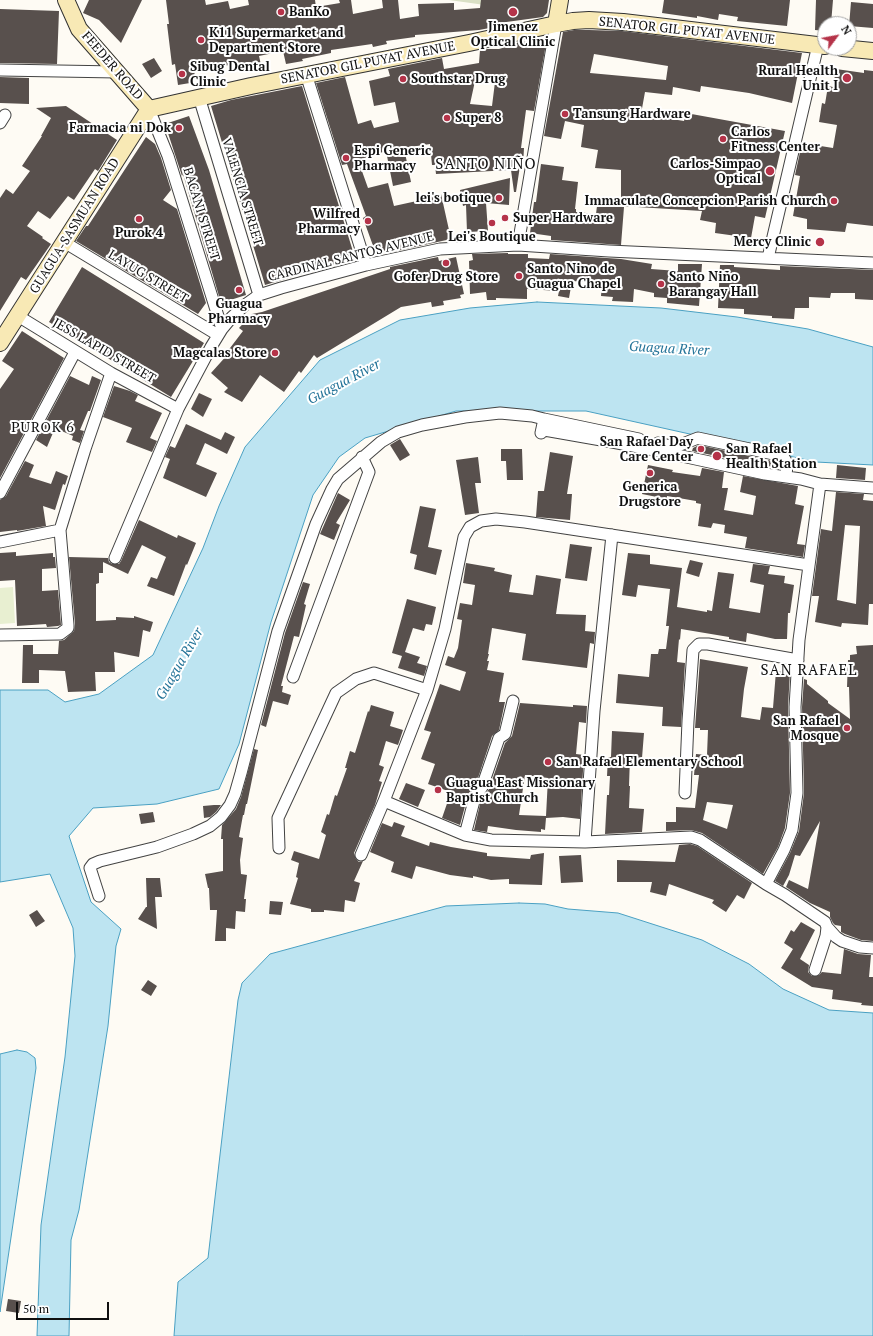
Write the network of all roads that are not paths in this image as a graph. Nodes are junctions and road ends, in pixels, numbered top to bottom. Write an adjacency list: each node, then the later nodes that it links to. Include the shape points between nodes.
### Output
1 (66, 0): 9 (main road, FEEDER ROAD, via 79,29)
2 (560, 0): 3 (main road)
3 (556, 24): 4 (main road, SENATOR GIL PUYAT AVENUE, via 604,21); 10 (main road, SENATOR GIL PUYAT AVENUE, via 469,44); 14 (street)
4 (817, 45)
5 (857, 50): 6 (main road)
6 (873, 52)
7 (819, 56): 15 (street)
8 (0, 70): 9 (street)
9 (117, 72): 12 (main road, FEEDER ROAD)
10 (306, 74): 11 (main road, SENATOR GIL PUYAT AVENUE); 17 (street)
11 (199, 97): 12 (main road, SENATOR GIL PUYAT AVENUE); 18 (street, VALENCIA STREET)
12 (149, 109): 13 (main road, GUAGUA-SASMUAN ROAD); 20 (street, BACANI STREET, via 168,156)
13 (64, 242): 19 (main road, GUAGUA-SASMUAN ROAD); 20 (street, LAYUG STREET)
14 (518, 245): 15 (street, CARDINAL SANTOS AVENUE); 17 (street, CARDINAL SANTOS AVENUE, via 440,249)
15 (768, 258): 16 (street, CARDINAL SANTOS AVENUE)
16 (873, 263)
17 (366, 265): 18 (street, CARDINAL SANTOS AVENUE)
18 (259, 296): 20 (street, CARDINAL SANTOS AVENUE, via 241,309)
19 (18, 316): 21 (main road, GUAGUA-SASMUAN ROAD); 22 (street, JESS LAPID STREET)
20 (220, 332): 24 (street, CARDINAL SANTOS AVENUE)
21 (0, 343)
22 (75, 352): 23 (street, JESS LAPID STREET); 30 (street)
23 (111, 373): 24 (street, JESS LAPID STREET); 31 (street)
24 (178, 409): 34 (street, CARDINAL SANTOS AVENUE)
25 (544, 419): 26 (street, via 500,413 422,425 398,432); 27 (street, via 540,433 544,430 613,442); 27 (street, via 665,445 680,445 698,438 783,456 787,463)
26 (362, 457): 38 (street, via 370,472); 48 (street, via 338,479 316,524 278,631 230,806 210,826 193,834 157,847 93,864 90,868)
27 (786, 477): 28 (street)
28 (820, 484): 29 (street); 35 (street)
29 (873, 488)
30 (0, 493)
31 (60, 530): 33 (street); 36 (street, via 68,628 60,634)
32 (612, 535): 35 (street); 39 (street, via 496,519 481,521 470,527 464,537 445,629); 44 (street, via 594,711)
33 (0, 542)
34 (115, 558)
35 (809, 565): 37 (street)
36 (0, 635)
37 (798, 660): 41 (street, via 708,644 699,644 693,650); 47 (street, via 795,707 797,792 792,830)
38 (293, 677)
39 (427, 690): 42 (street); 45 (street, via 374,673 356,679 336,693 278,818)
40 (512, 701): 43 (street, via 505,734 499,738 476,797)
41 (685, 793)
42 (384, 801): 43 (street); 46 (street)
43 (465, 835): 44 (street, via 505,840)
44 (585, 842): 47 (street, via 691,837 700,840)
45 (279, 848)
46 (361, 855)
47 (766, 884): 49 (street, via 808,910 825,922)
48 (99, 896)
49 (827, 927): 50 (street, via 842,941); 51 (street)
50 (873, 948)
51 (815, 970)

